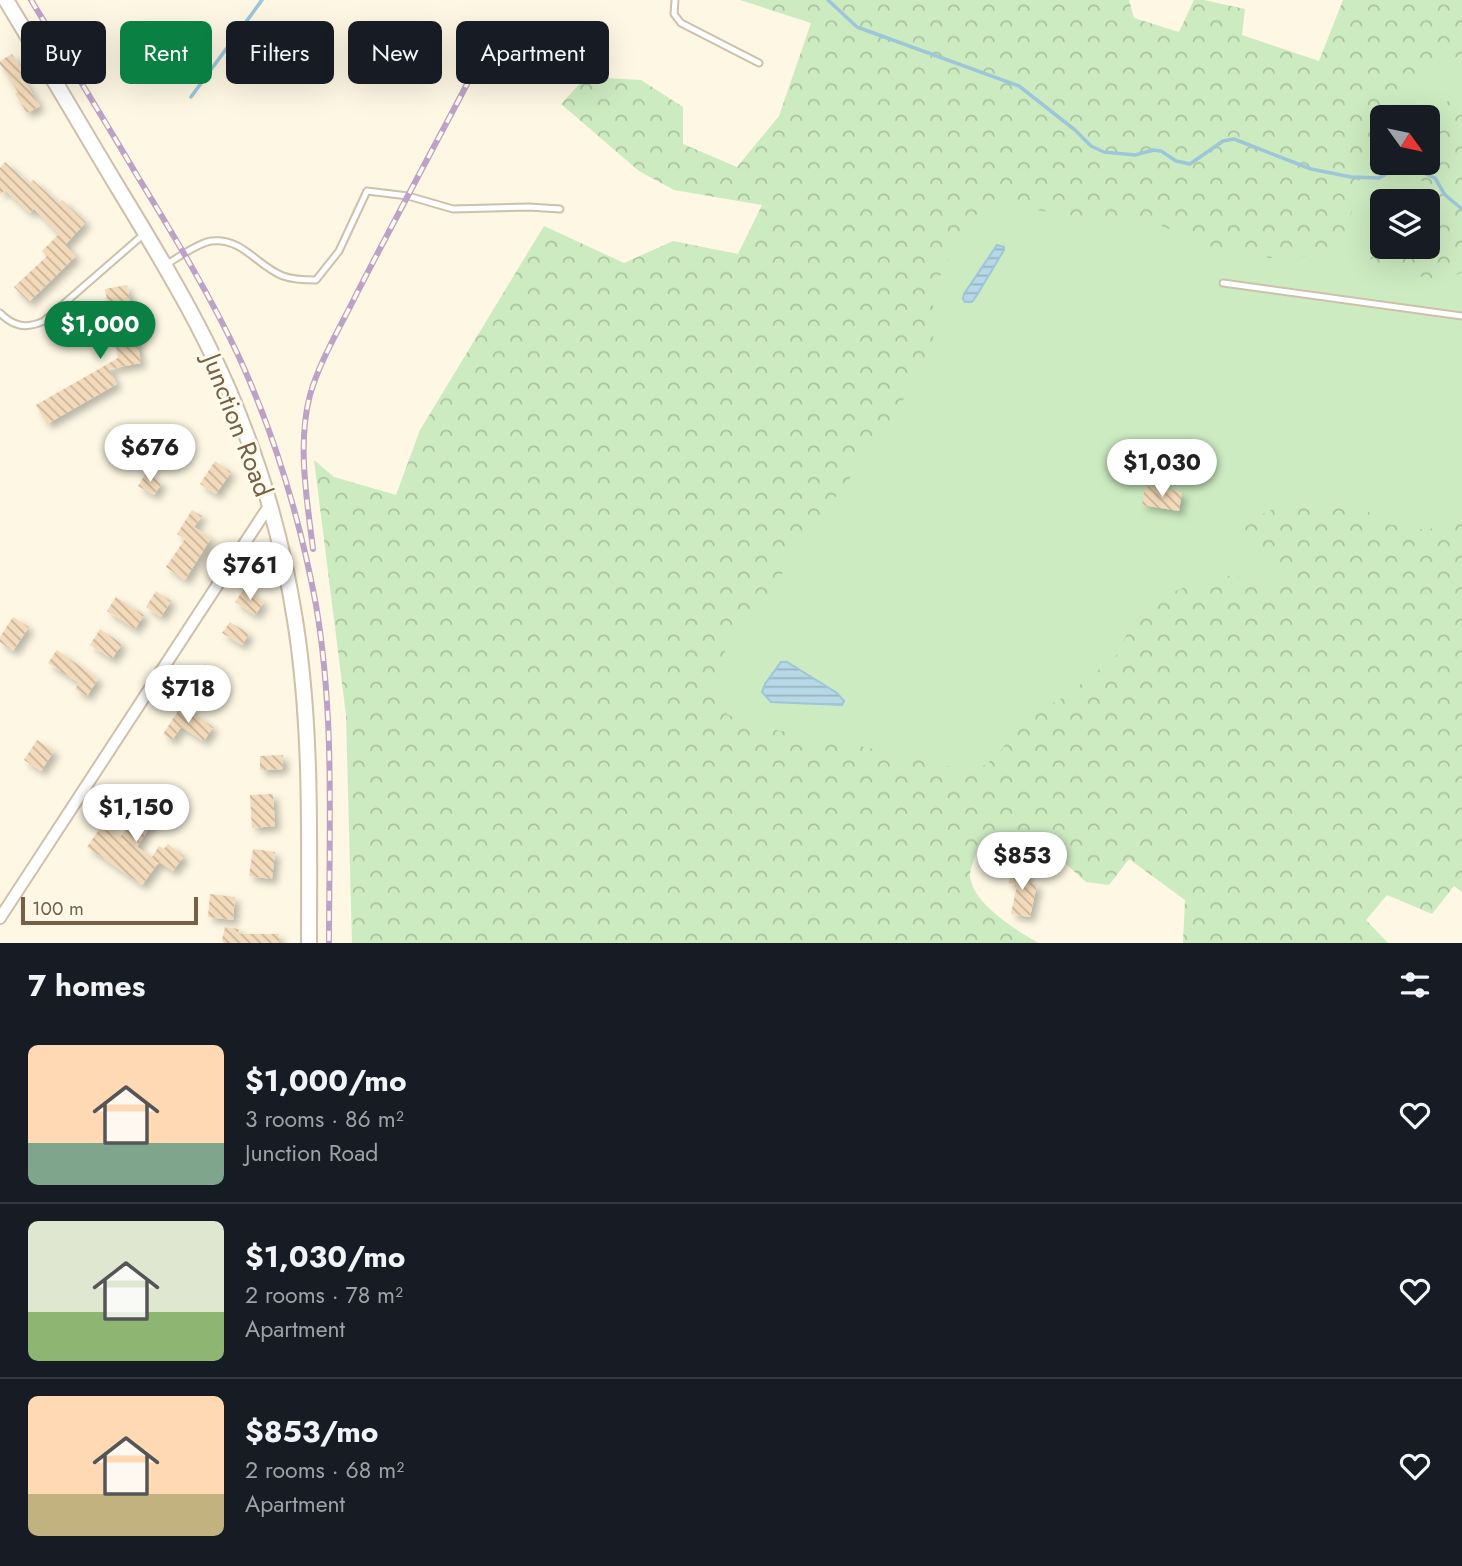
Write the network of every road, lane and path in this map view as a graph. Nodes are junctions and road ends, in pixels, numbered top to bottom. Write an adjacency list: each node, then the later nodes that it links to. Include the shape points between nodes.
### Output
1 (6, 0): 5 (street, Junction Road)
2 (675, 0): 3 (lane, via 674,14 681,23)
3 (759, 63)
4 (560, 209): 6 (lane, via 453,209 408,196 367,191 338,251 316,280 286,277 243,248 220,241 201,244)
5 (146, 233): 6 (street, Junction Road); 8 (lane, via 44,321 17,326)
6 (164, 265): 10 (street, Junction Road, via 222,375)
7 (1223, 283): 9 (lane)
8 (0, 313)
9 (1462, 316)
10 (269, 506): 11 (street); 12 (street, Junction Road, via 295,620 305,715)
11 (0, 918)
12 (309, 943)

